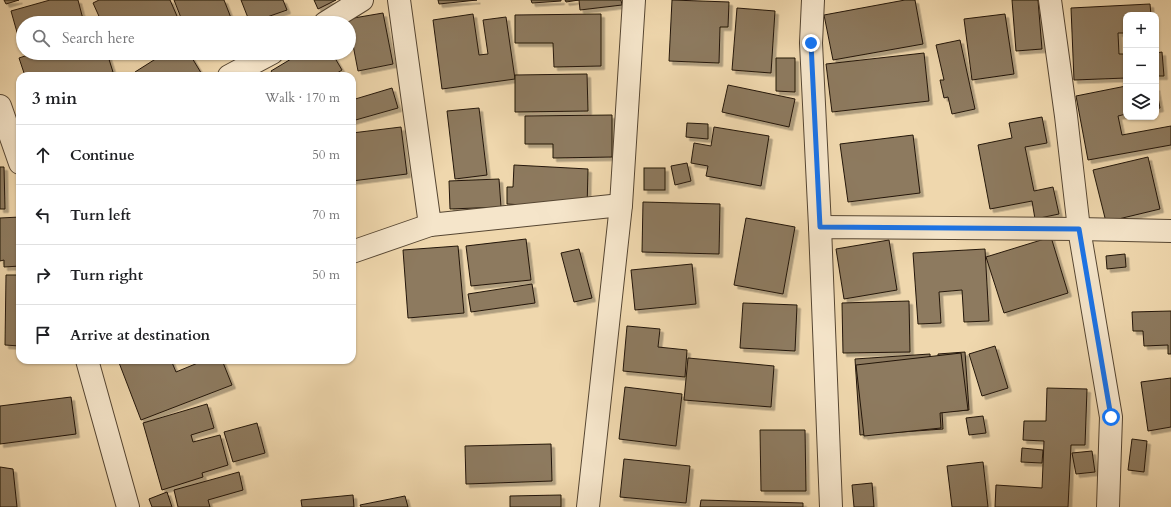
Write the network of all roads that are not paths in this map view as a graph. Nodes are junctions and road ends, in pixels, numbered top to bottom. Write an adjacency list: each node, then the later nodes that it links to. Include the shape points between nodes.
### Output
1 (362, 0): 6 (street)
2 (399, 0): 12 (street)
3 (634, 0): 11 (street)
4 (813, 0): 13 (street, via 811,43)
5 (1050, 0): 14 (street)
6 (336, 16)
7 (259, 60): 8 (street)
8 (237, 72)
9 (0, 106): 10 (street)
10 (16, 152)
11 (621, 205): 12 (street); 19 (street)
12 (430, 225): 16 (street)
13 (820, 227): 14 (street); 20 (street)
14 (1079, 229): 15 (street); 21 (street, via 1111,417)
15 (1171, 231)
16 (356, 251)
17 (88, 364): 18 (street)
18 (128, 507)
19 (588, 507)
20 (831, 507)
21 (1108, 507)

